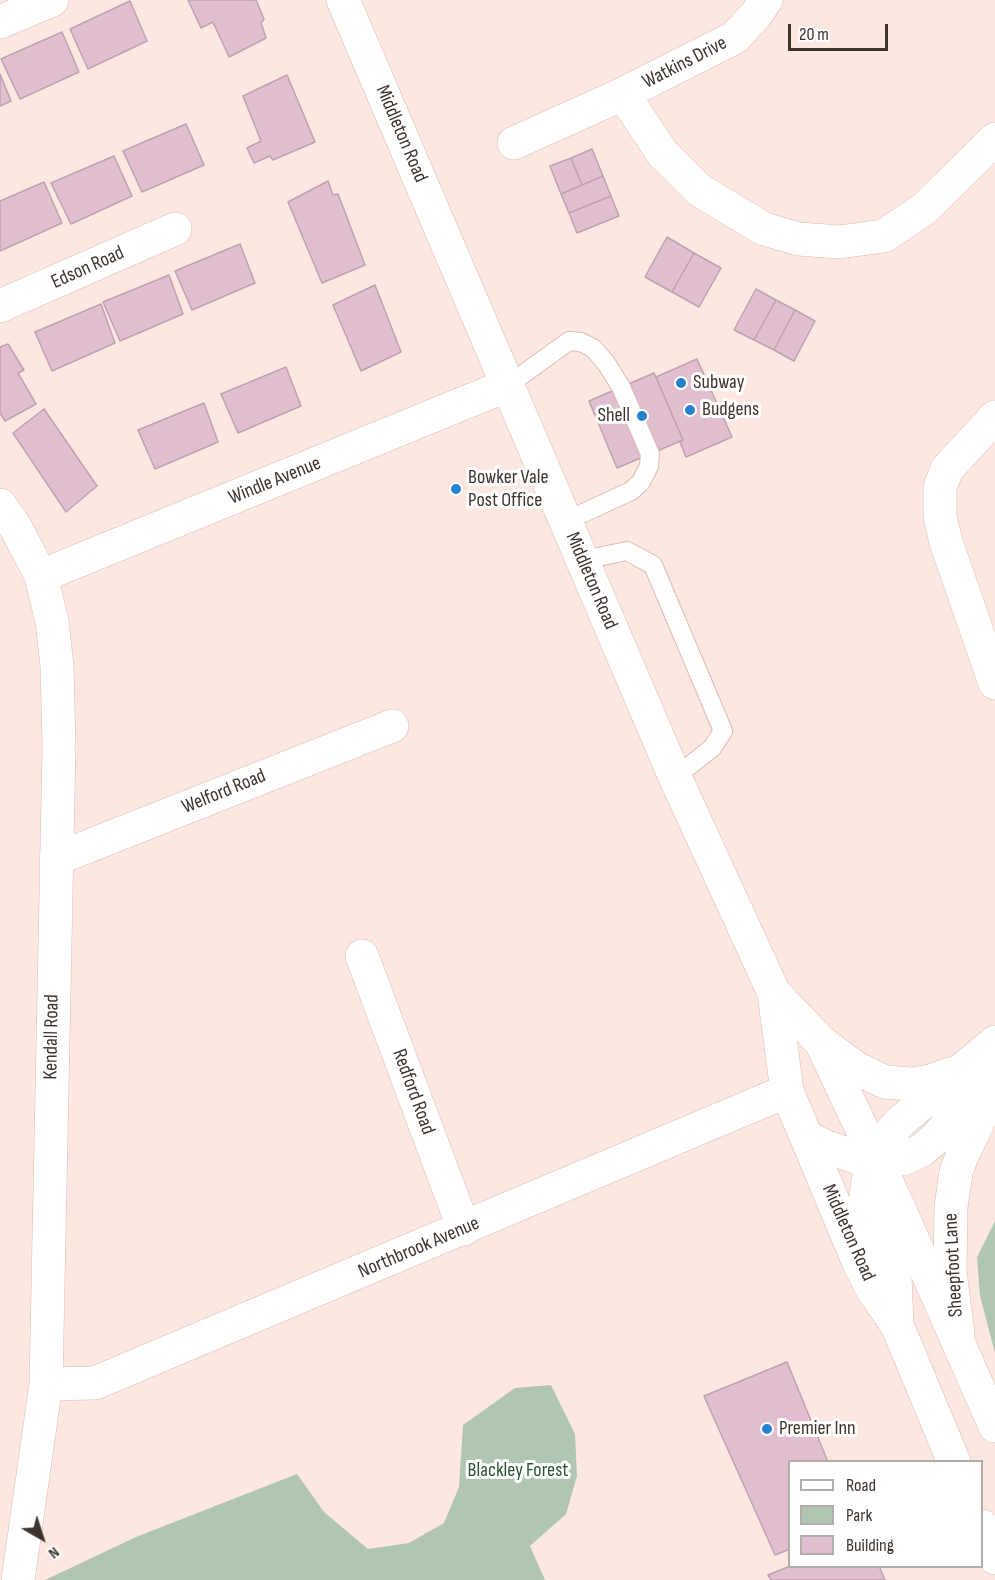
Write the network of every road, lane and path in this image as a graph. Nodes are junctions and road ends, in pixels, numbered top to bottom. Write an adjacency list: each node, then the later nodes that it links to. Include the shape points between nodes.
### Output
1 (52, 0): 4 (main road)
2 (343, 0): 10 (main road, Middleton Road)
3 (766, 0): 5 (main road, Watkins Drive, via 734,38)
4 (0, 22)
5 (623, 94): 6 (main road, Watkins Drive, via 663,154 699,190 764,229 799,239 839,242 884,236 924,209); 7 (main road)
6 (995, 139)
7 (514, 143)
8 (175, 229): 9 (main road, Edson Road)
9 (0, 306)
10 (508, 385): 13 (main road, Middleton Road); 13 (lane, via 569,341 581,342 593,348 616,379 650,454 641,482 631,491); 15 (main road, Windle Avenue)
11 (995, 417): 16 (main road, via 947,470 940,487 940,516)
12 (0, 505): 15 (main road, Kendall Road)
13 (566, 521): 14 (main road, Middleton Road)
14 (583, 560): 18 (main road, Middleton Road); 18 (lane, via 627,551 653,565 723,731 712,748)
15 (40, 576): 19 (main road, Kendall Road, via 52,621 57,666)
16 (995, 682)
17 (392, 726): 19 (main road, Welford Road)
18 (675, 777): 21 (main road, Middleton Road)
19 (56, 859): 33 (main road, Kendall Road)
20 (363, 956): 30 (main road, Redford Road)
21 (774, 993): 22 (main road, Middleton Road); 27 (main road, Middleton Road)
22 (821, 1042): 25 (main road, via 856,1068 885,1082 912,1084); 29 (main road, Middleton Road)
23 (995, 1042): 25 (main road)
24 (995, 1059): 29 (main road, via 966,1102 922,1150 903,1159)
25 (958, 1071): 29 (main road, via 900,1122)
26 (995, 1087): 32 (main road, Sheepfoot Lane, via 956,1172 951,1207 950,1271)
27 (787, 1091): 28 (main road, Middleton Road); 30 (main road, Northbrook Avenue)
28 (806, 1137): 29 (main road, via 859,1158); 31 (main road, Middleton Road, via 858,1261)
29 (875, 1159): 31 (main road, via 866,1197 870,1217 895,1277); 32 (main road, Middleton Road)
30 (464, 1229): 33 (main road, Northbrook Avenue, via 95,1383)
31 (897, 1325): 35 (main road, Middleton Road)
32 (959, 1343): 34 (main road, Middleton Road)
33 (46, 1384): 38 (main road, Kendall Road)
34 (995, 1426)
35 (954, 1460)
36 (983, 1531): 37 (main road)
37 (995, 1558)
38 (18, 1580)

